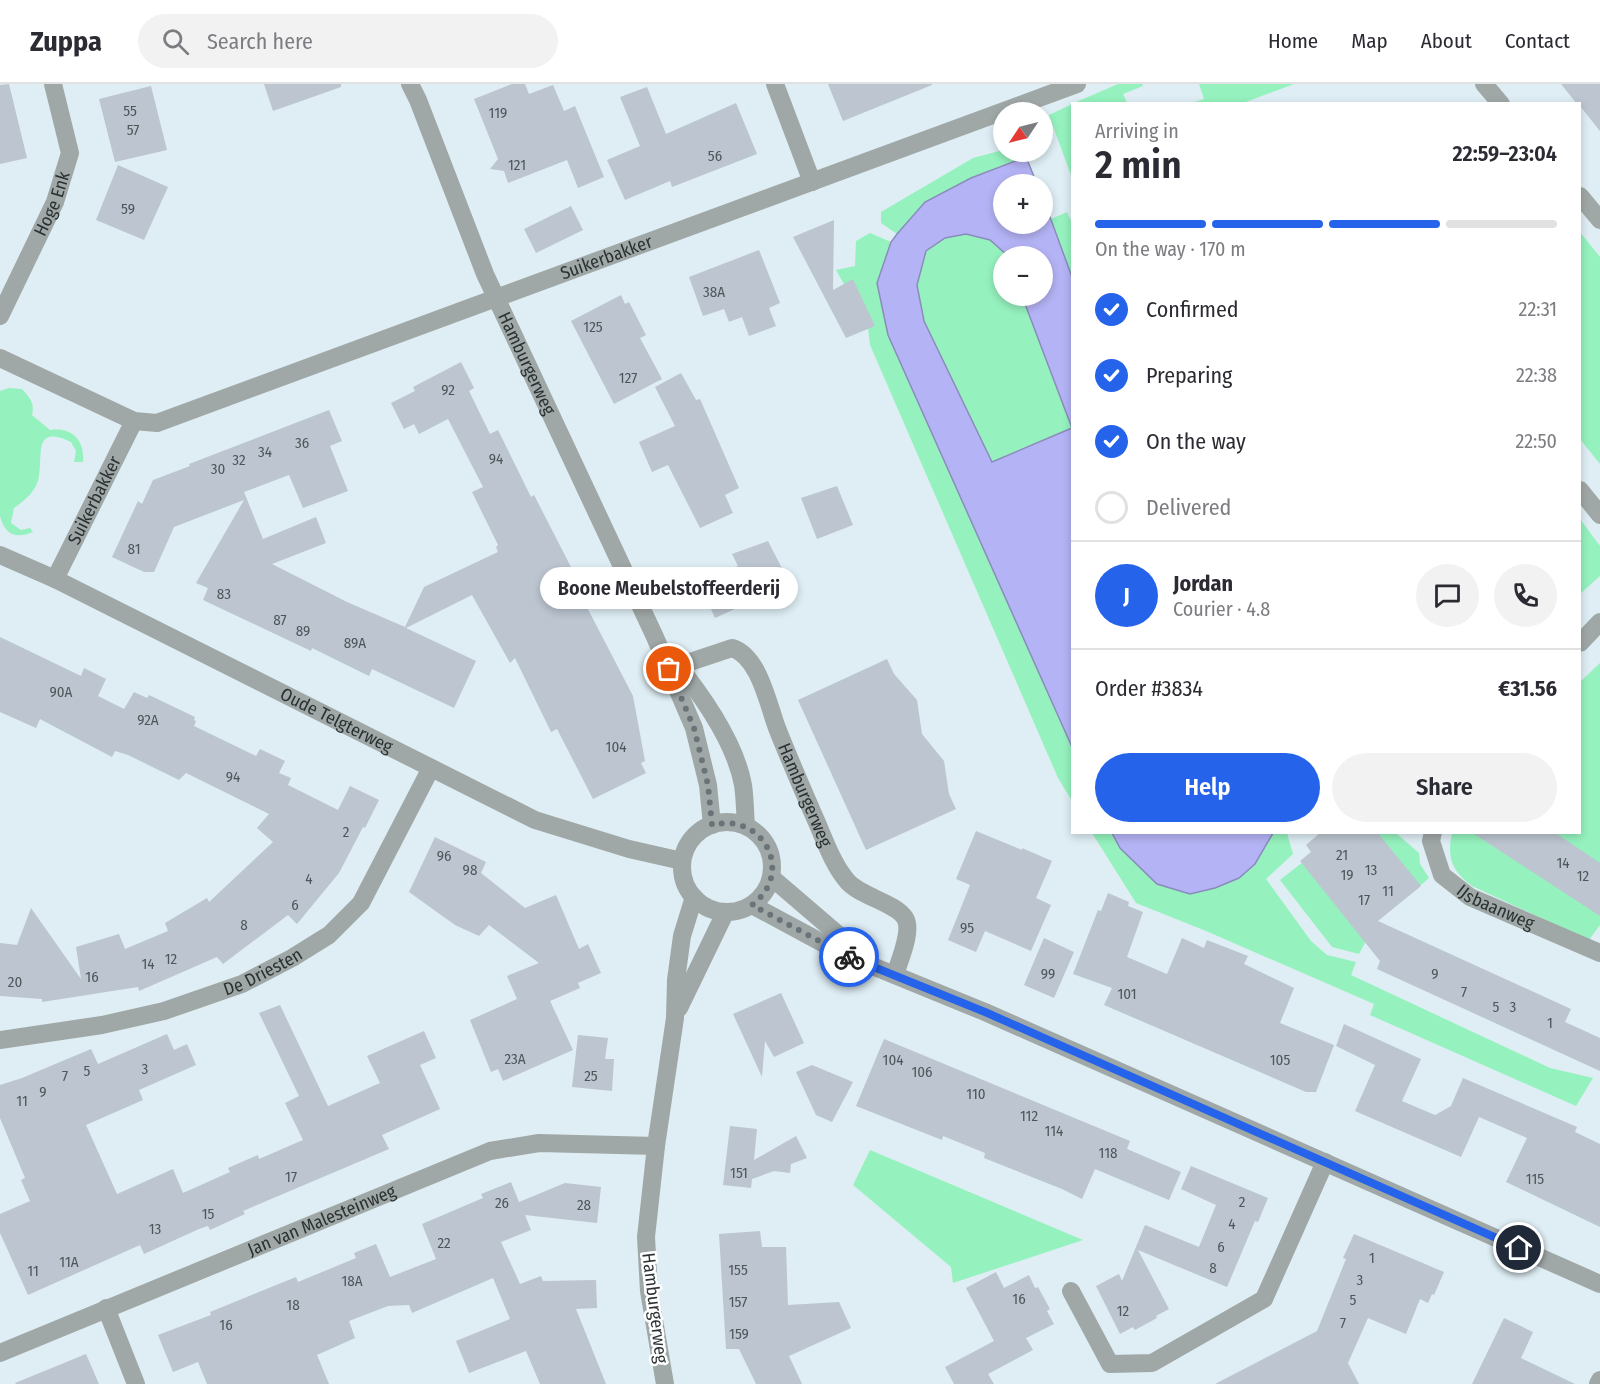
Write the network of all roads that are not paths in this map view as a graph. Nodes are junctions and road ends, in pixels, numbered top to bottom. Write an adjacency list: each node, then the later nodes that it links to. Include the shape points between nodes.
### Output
1 (53, 84): 11 (street, Hoge Enk, via 70,153 55,202)
2 (410, 84): 10 (street, Hamburgerweg)
3 (775, 84): 7 (street)
4 (1077, 84): 7 (street, Suikerbakker)
5 (1484, 84): 6 (street)
6 (1499, 102)
7 (812, 182): 10 (street, Suikerbakker)
8 (1581, 197): 9 (street)
9 (1600, 220)
10 (497, 299): 13 (street, Suikerbakker, via 157,423); 20 (street, Hamburgerweg, via 655,637)
11 (0, 316)
12 (0, 358): 13 (street, Suikerbakker)
13 (134, 421): 17 (street, Suikerbakker)
14 (1581, 491): 15 (street)
15 (1600, 515)
16 (0, 555): 17 (street, Oude Telgterweg)
17 (55, 579): 21 (street, Oude Telgterweg)
18 (1600, 622): 19 (street)
19 (1581, 642)
20 (674, 667): 22 (street, Hamburgerweg, via 708,785); 23 (street, Hamburgerweg, via 695,686 730,749 743,784); 31 (street, Hamburgerweg, via 732,648 748,657 841,874 858,891 905,917 906,939)
21 (431, 768): 25 (street, Oude Telgterweg, via 535,820); 33 (street, De Driesten, via 361,903 329,935 242,984 164,1011)
22 (712, 825): 23 (street, via 730,822); 25 (street, via 695,835)
23 (747, 826): 26 (street, via 766,844 772,860)
24 (1432, 834): 30 (street, IJsbaanweg, via 1442,875 1470,897)
25 (682, 861): 27 (street, via 685,884)
26 (771, 877): 28 (street, via 762,896); 31 (street, via 848,945)
27 (693, 897): 29 (street, via 708,908); 32 (street, Hamburgerweg, via 682,936)
28 (752, 905): 29 (street); 31 (street, via 832,949)
29 (725, 913): 32 (street, Hamburgerweg)
30 (1598, 949)
31 (889, 972): 35 (street)
32 (675, 1018): 34 (street, Hamburgerweg)
33 (0, 1040)
34 (656, 1146): 38 (street, Jan van Malesteinweg, via 539,1143 490,1151); 42 (street, Hamburgerweg, via 646,1237 649,1291)
35 (1325, 1162): 36 (street); 37 (street, via 1264,1299 1152,1363 1110,1364)
36 (1600, 1284)
37 (1071, 1291)
38 (106, 1308): 39 (street, Jan van Malesteinweg); 41 (street)
39 (0, 1353)
40 (1600, 1380): 43 (street)
41 (136, 1384)
42 (665, 1384)
43 (1598, 1384)

